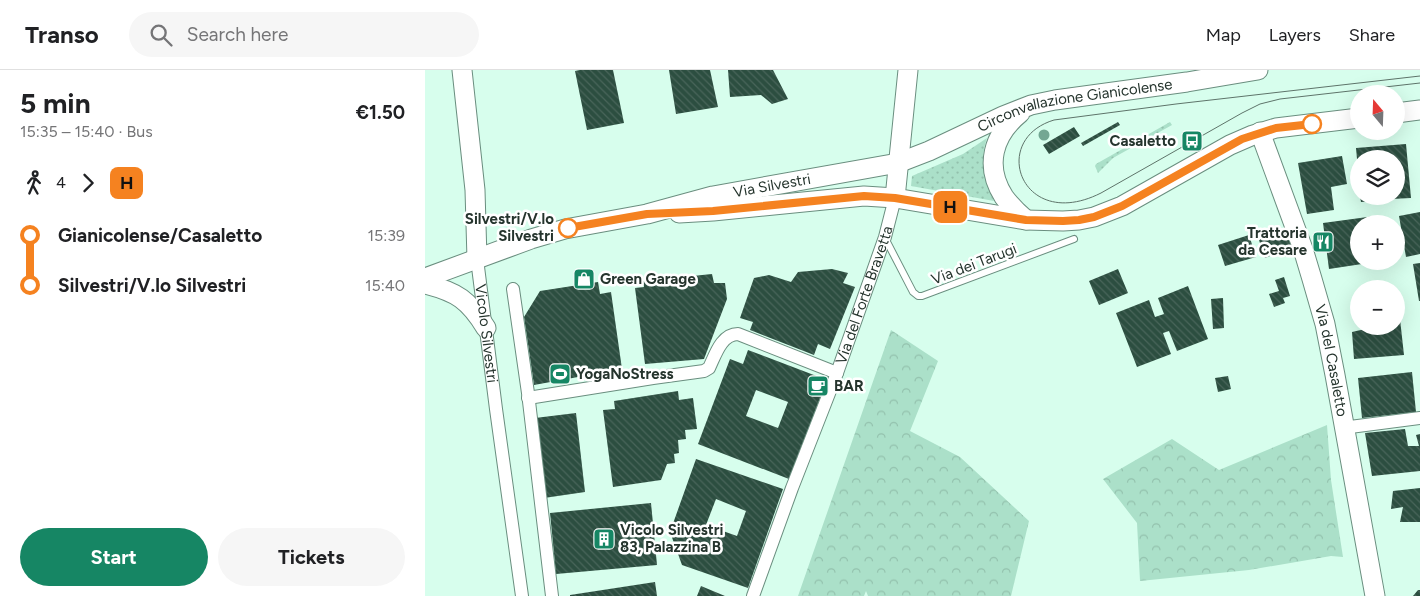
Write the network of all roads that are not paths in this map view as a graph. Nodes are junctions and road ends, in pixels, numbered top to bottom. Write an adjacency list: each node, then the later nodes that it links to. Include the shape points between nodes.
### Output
1 (462, 70): 16 (main road, Vicolo Silvestri, via 475,190)
2 (908, 70): 10 (main road, Via del Forte Bravetta)
3 (1258, 70): 4 (main road, Circonvallazione Gianicolense)
4 (1233, 72): 5 (main road, Circonvallazione Gianicolense)
5 (1031, 105): 10 (main road, Circonvallazione Gianicolense); 13 (main road, via 1005,127 994,154 999,187)
6 (1420, 110): 7 (main road)
7 (1405, 112)
8 (1350, 119): 9 (main road)
9 (1260, 132): 13 (main road, via 1102,214 1071,221); 28 (main road, Via del Casaletto, via 1303,249 1325,324)
10 (898, 163): 11 (main road, Via del Forte Bravetta); 12 (main road, Via Silvestri, via 713,196)
11 (895, 198): 12 (main road, Via Silvestri, via 864,196); 13 (main road); 14 (street, Via del Forte Bravetta)
12 (647, 214): 16 (main road, Via Silvestri, via 565,229)
13 (1026, 220)
14 (885, 237): 15 (lane, Via dei Tarugi, via 917,296); 21 (street, Via del Forte Bravetta)
15 (1074, 239)
16 (477, 259): 17 (main road, Via Silvestri); 20 (street, Vicolo Silvestri)
17 (425, 278)
18 (425, 284): 20 (main road, via 464,300)
19 (513, 289): 22 (street)
20 (486, 328): 25 (street, Vicolo Silvestri)
21 (837, 373): 22 (street, via 734,334 724,340 705,371); 27 (street, Via del Forte Bravetta)
22 (528, 398): 26 (street)
23 (1420, 418): 24 (street)
24 (1350, 427)
25 (522, 596)
26 (552, 596)
27 (753, 596)
28 (1375, 596)

